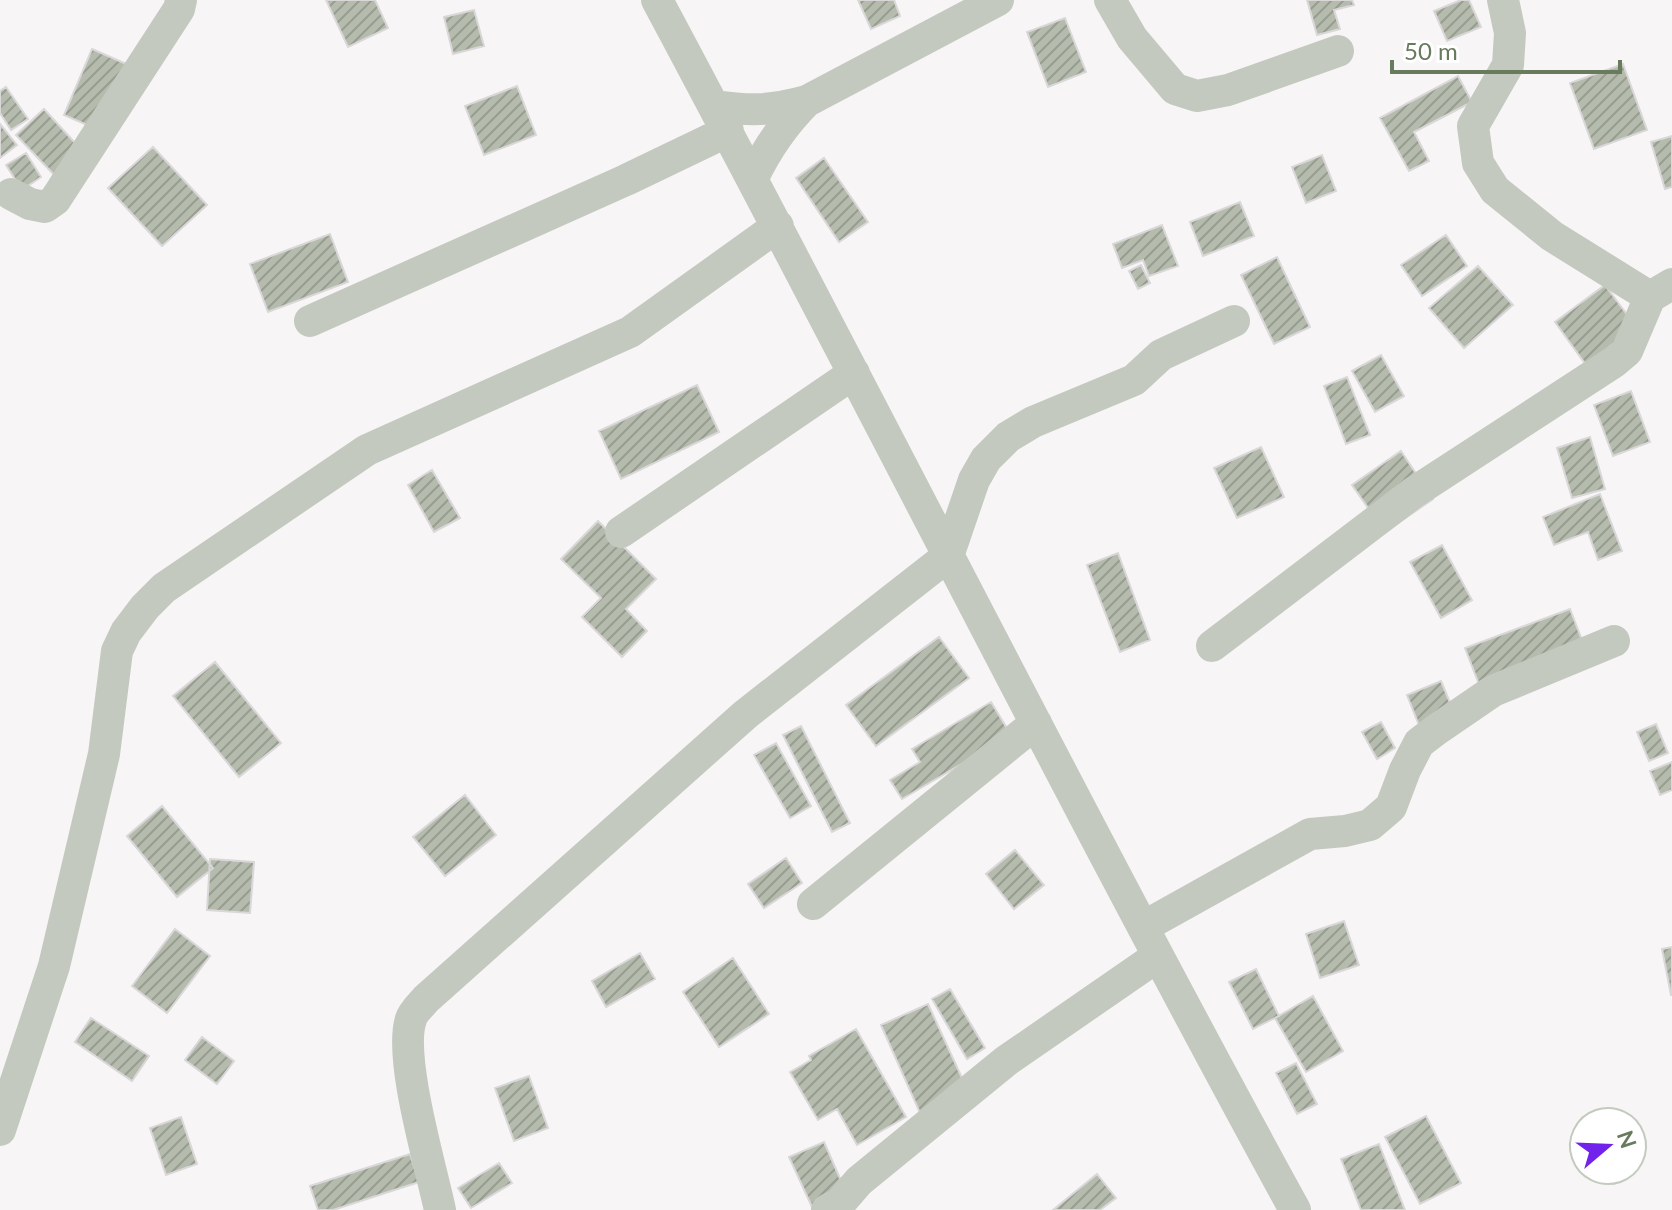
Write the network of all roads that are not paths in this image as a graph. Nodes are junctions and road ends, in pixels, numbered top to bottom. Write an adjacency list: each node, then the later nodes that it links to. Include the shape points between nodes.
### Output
1 (181, 0): 10 (street, via 55,200 45,207)
2 (657, 0): 8 (street)
3 (998, 0): 7 (street)
4 (1110, 0): 6 (street, via 1132,38 1175,89 1197,96)
5 (1503, 0): 12 (street, via 1510,33 1508,65 1473,126 1478,163 1495,190 1552,236)
6 (1338, 51)
7 (807, 101): 8 (street); 9 (street, via 768,146)
8 (721, 119): 9 (street); 13 (street, via 626,180)
9 (753, 178): 11 (street)
10 (11, 194)
11 (778, 226): 15 (street); 24 (street, via 630,332 367,450 164,588 145,607 117,651 104,754 54,966)
12 (1661, 290): 19 (street, via 1627,351 1614,362 1413,493)
13 (310, 321)
14 (1234, 321): 17 (street, via 1161,355 1134,380 1008,437 974,480)
15 (854, 373): 16 (street); 17 (street)
16 (621, 532)
17 (948, 556): 20 (street); 25 (street, via 746,714 411,1017 409,1070)
18 (1614, 641): 22 (street, via 1493,691 1436,730 1419,743 1391,807 1370,825 1310,834)
19 (1212, 646)
20 (1036, 723): 21 (street); 22 (street)
21 (813, 904)
22 (1143, 927): 23 (street)
23 (1158, 956): 26 (street, via 1006,1061); 27 (street)
24 (0, 1130)
25 (440, 1210)
26 (827, 1210)
27 (1294, 1210)

